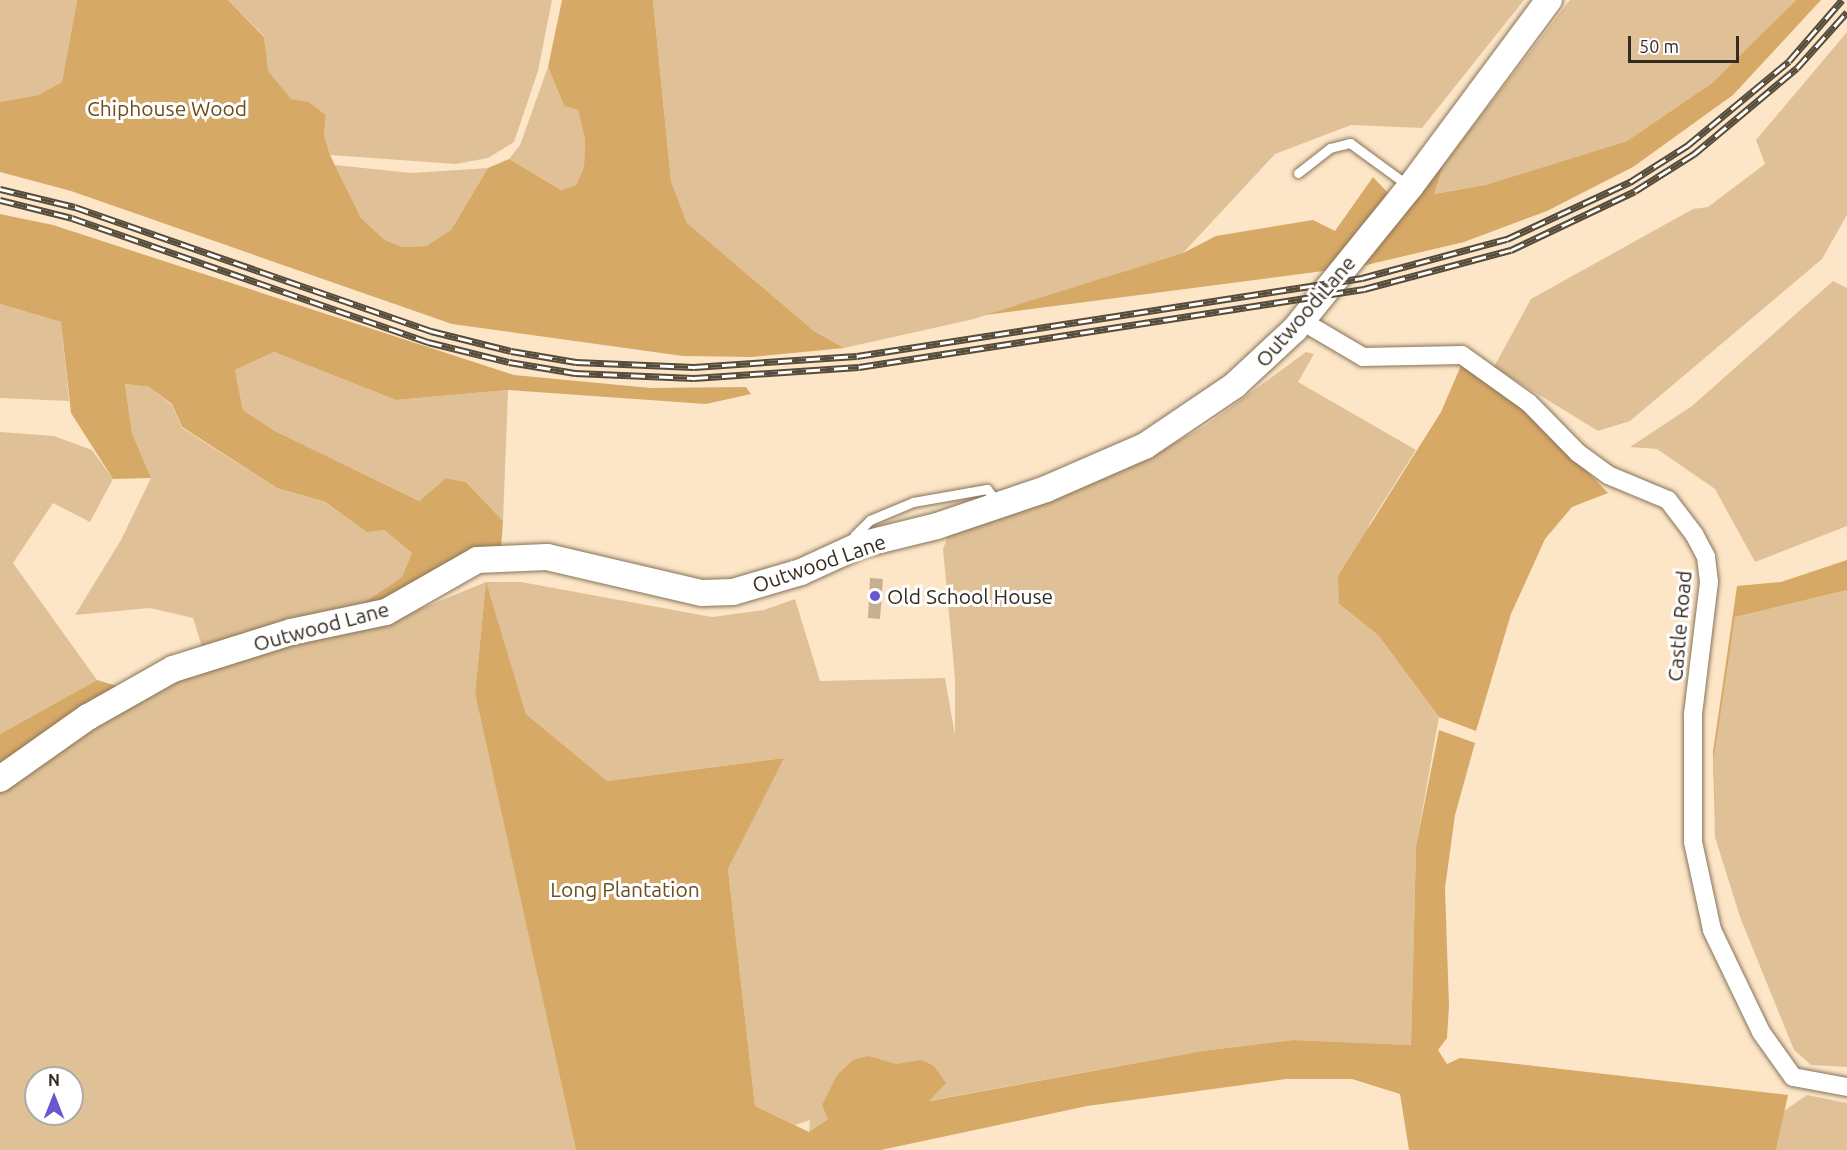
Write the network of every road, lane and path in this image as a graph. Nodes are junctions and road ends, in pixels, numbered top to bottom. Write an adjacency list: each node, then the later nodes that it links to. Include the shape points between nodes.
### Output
1 (1549, 0): 3 (main road, Outwood Lane)
2 (1298, 173): 3 (lane, via 1330,148 1350,143)
3 (1410, 187): 4 (main road, Outwood Lane)
4 (1302, 321): 5 (main road, Outwood Lane, via 1267,358 1184,423 1106,464 998,504 860,545 768,584 715,593 547,557 477,560 386,612 291,632 173,669 88,717); 6 (street, Castle Road, via 1363,357 1462,355 1529,403 1578,453 1608,475 1668,500 1694,534 1706,558 1709,582 1693,714 1693,842 1712,930 1761,1032 1793,1077)
5 (0, 779)
6 (1847, 1087)

